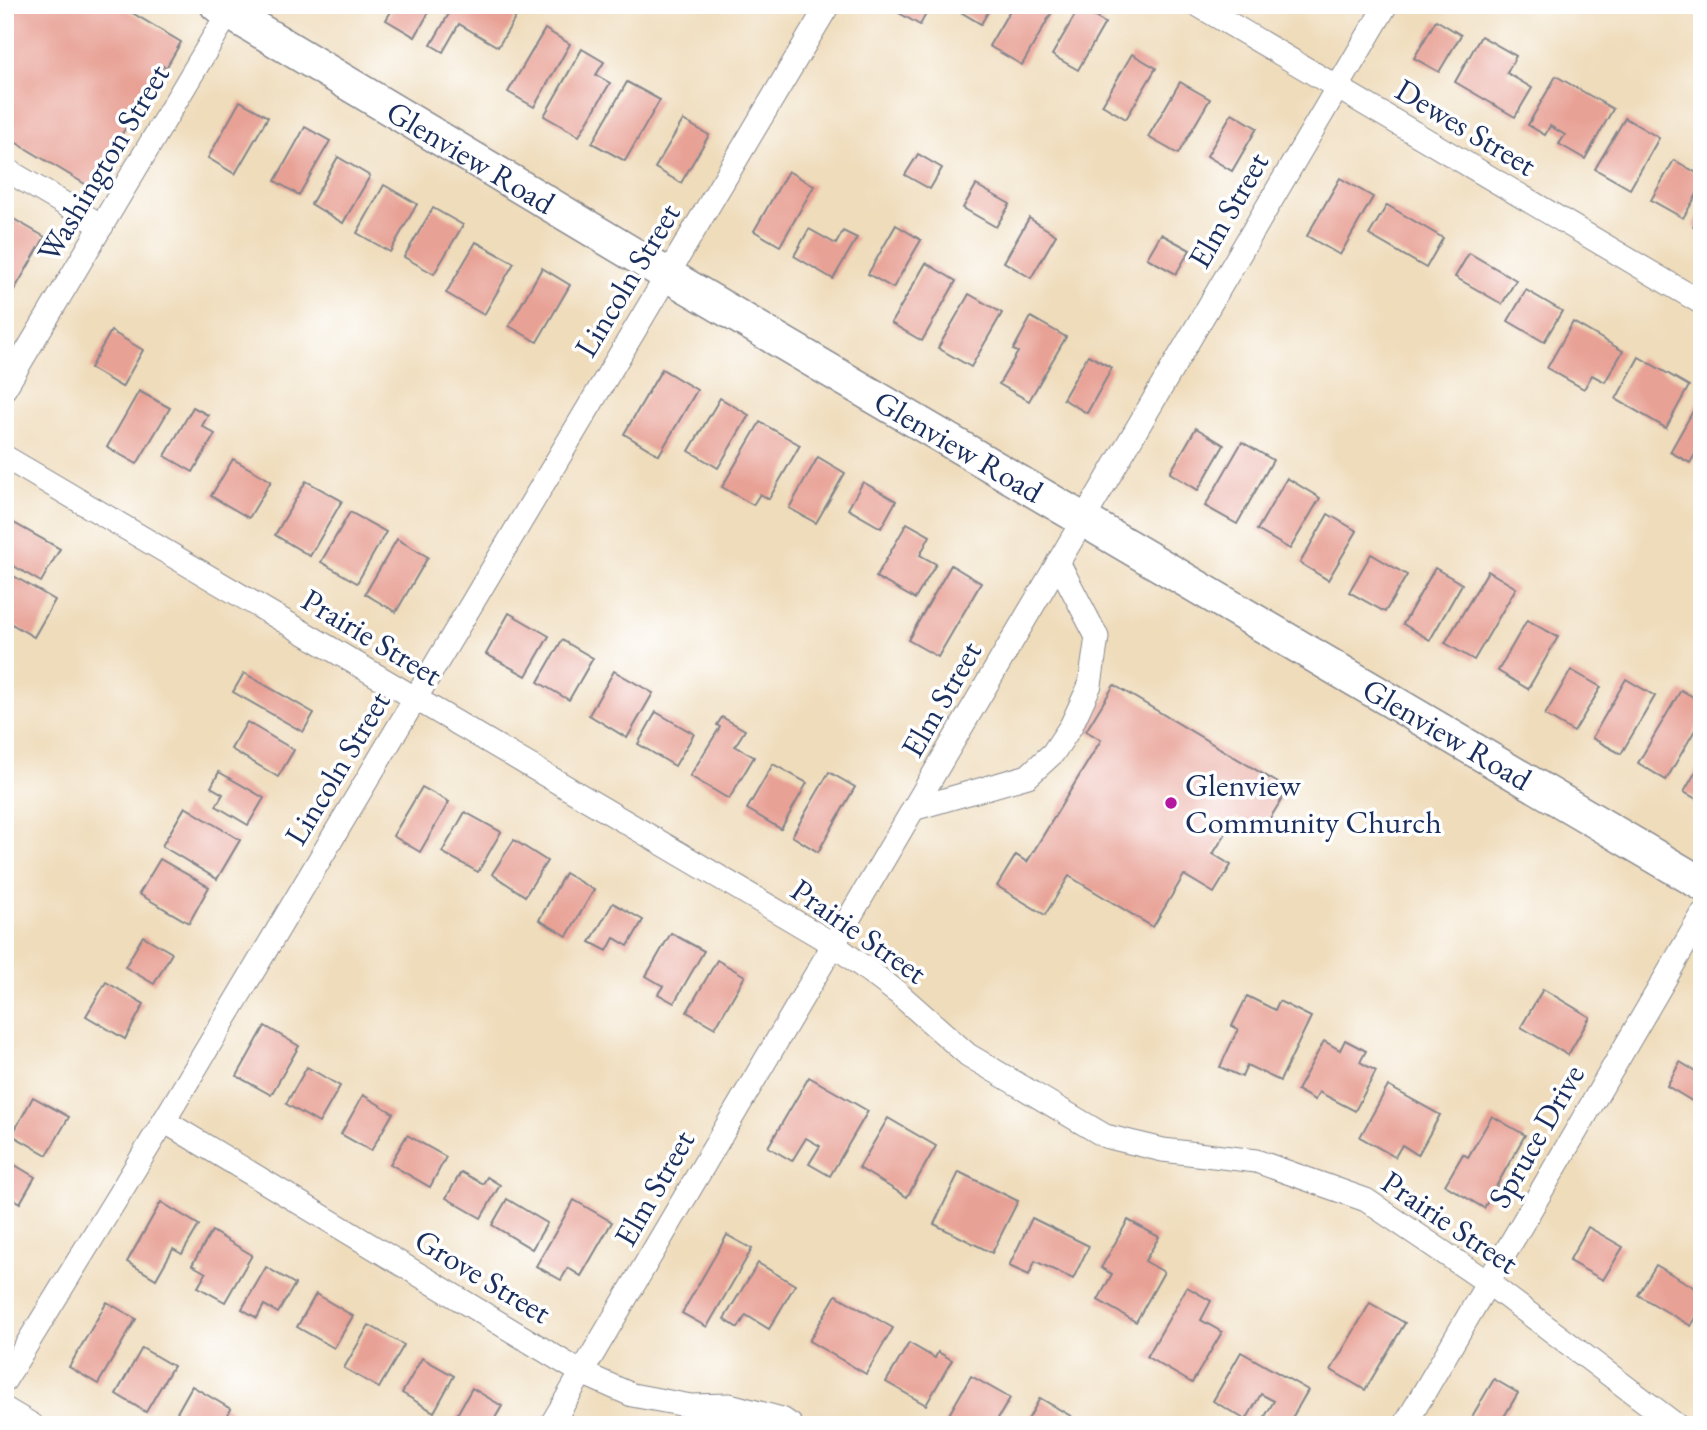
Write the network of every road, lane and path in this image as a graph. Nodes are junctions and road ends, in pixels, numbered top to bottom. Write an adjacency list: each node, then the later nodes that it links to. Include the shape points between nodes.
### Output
1 (828, 5): 8 (street, Lincoln Street)
2 (1198, 5): 5 (street, Dewes Street)
3 (1386, 5): 5 (street, Elm Street)
4 (227, 8): 7 (street, Washington Street); 8 (main road, Glenview Road)
5 (1336, 87): 9 (street, Dewes Street); 12 (street, Elm Street)
6 (5, 169): 7 (street)
7 (102, 226): 10 (street, Washington Street)
8 (666, 274): 12 (main road, Glenview Road); 14 (street, Lincoln Street)
9 (1702, 303)
10 (5, 388)
11 (5, 457): 14 (street, Prairie Street)
12 (1082, 520): 13 (street, Elm Street); 16 (main road, Glenview Road)
13 (1058, 562): 15 (street, Elm Street); 15 (street, via 1097,637 1090,685 1071,726 1053,753 1028,776)
14 (415, 699): 18 (street, Prairie Street); 19 (street, Lincoln Street)
15 (913, 809): 18 (street, Elm Street)
16 (1702, 884)
17 (1702, 915): 20 (street, Spruce Drive)
18 (833, 944): 20 (street, Prairie Street, via 968,1055 1105,1136 1164,1150 1256,1161 1366,1200); 21 (street, Elm Street)
19 (164, 1121): 21 (street, Grove Street); 22 (street, Lincoln Street)
20 (1487, 1282): 27 (street, Spruce Drive); 28 (street, Prairie Street)
21 (582, 1373): 25 (street, Elm Street); 26 (street, Grove Street, via 632,1395 691,1406 730,1405)
22 (5, 1380)
23 (5, 1409): 24 (street)
24 (32, 1425)
25 (551, 1425)
26 (791, 1425)
27 (1405, 1425)
28 (1676, 1425)

